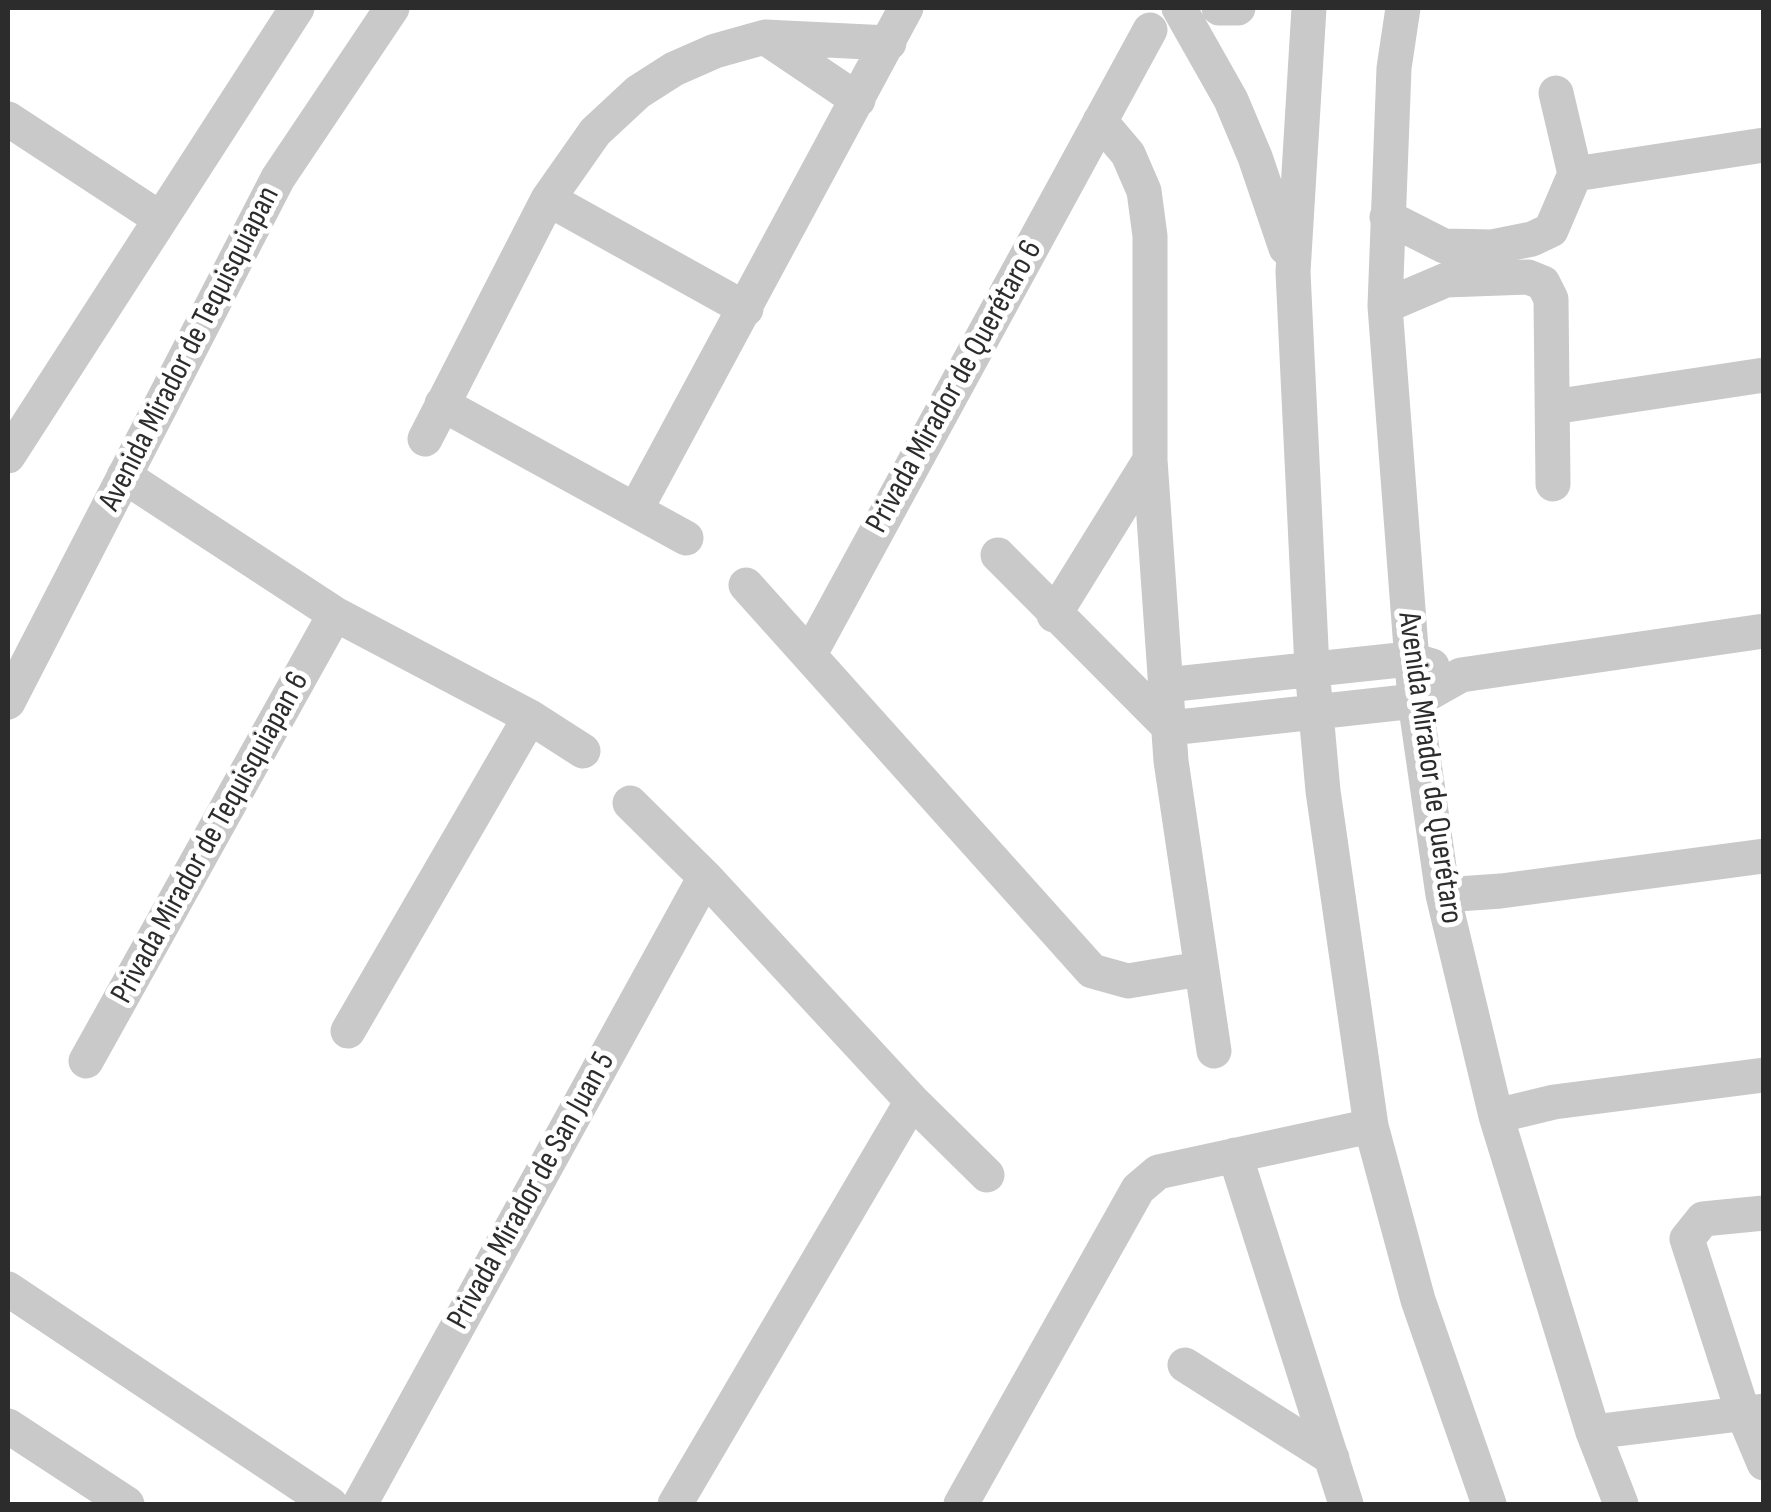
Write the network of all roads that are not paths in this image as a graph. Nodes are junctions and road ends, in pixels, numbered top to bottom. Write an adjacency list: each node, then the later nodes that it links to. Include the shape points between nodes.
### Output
1 (297, 8): 20 (street)
2 (392, 8): 31 (street, Avenida Mirador de Tequisquiapan, via 278,178)
3 (906, 8): 11 (street)
4 (1179, 8): 22 (street, via 1243,128)
5 (1219, 8): 6 (street)
6 (1238, 8)
7 (1308, 8): 22 (street)
8 (1403, 8): 19 (street, Avenida Mirador de Querétaro)
9 (1150, 30): 15 (street, Privada Mirador de Querétaro 6)
10 (765, 37): 11 (street); 13 (street); 18 (street, via 674,68 638,92 595,132)
11 (889, 43): 13 (street)
12 (1556, 94): 17 (street)
13 (858, 100): 24 (street)
14 (8, 119): 20 (street)
15 (1100, 121): 30 (street, via 1128,154 1144,191); 40 (street, Privada Mirador de Querétaro 6)
16 (1764, 144): 17 (street)
17 (1575, 174): 21 (street, via 1552,230)
18 (548, 199): 24 (street); 26 (street)
19 (1387, 217): 21 (street); 23 (street, Avenida Mirador de Querétaro)
20 (159, 218): 29 (street)
21 (1445, 263): 23 (street); 27 (street, via 1543,283 1551,299)
22 (1293, 272): 43 (street)
23 (1385, 306): 41 (street, Avenida Mirador de Querétaro)
24 (746, 310): 33 (street)
25 (1764, 375): 27 (street)
26 (442, 404): 28 (street); 33 (street)
27 (1553, 406): 32 (street)
28 (425, 438)
29 (8, 456)
30 (1150, 460): 38 (street); 45 (street)
31 (124, 476): 37 (street); 42 (street, Avenida Mirador de Tequisquiapan)
32 (1553, 484)
33 (636, 509): 34 (street)
34 (686, 538)
35 (998, 555): 38 (street)
36 (746, 585): 40 (street)
37 (335, 614): 49 (street); 59 (street, Privada Mirador de Tequisquiapan 6)
38 (1054, 615): 50 (street)
39 (1764, 631): 44 (street)
40 (810, 654): 56 (street, via 1092,971 1128,980)
41 (1409, 660): 43 (street); 44 (street); 46 (street, Avenida Mirador de Querétaro)
42 (17, 666): 47 (street, Avenida Mirador de Tequisquiapan)
43 (1312, 668): 45 (street); 48 (street)
44 (1461, 675): 46 (street)
45 (1166, 684): 50 (street)
46 (1415, 701): 48 (street); 55 (street, Avenida Mirador de Querétaro)
47 (8, 702)
48 (1316, 713): 50 (street); 63 (street)
49 (530, 716): 51 (street); 57 (street)
50 (1170, 728): 56 (street)
51 (583, 751)
52 (630, 803): 54 (street)
53 (1764, 856): 55 (street)
54 (704, 877): 61 (street); 77 (street, Privada Mirador de San Juan 5)
55 (1443, 895): 62 (street, Avenida Mirador de Querétaro)
56 (1200, 969): 58 (street)
57 (348, 1032)
58 (1214, 1050)
59 (86, 1061)
60 (1764, 1075): 62 (street, via 1554,1102)
61 (912, 1100): 65 (street); 78 (street)
62 (1496, 1116): 71 (street, Avenida Mirador de Querétaro)
63 (1372, 1126): 64 (street); 80 (street, via 1418,1300)
64 (1235, 1155): 72 (street); 74 (street, via 1158,1172 1138,1188)
65 (987, 1176)
66 (1764, 1213): 69 (street, via 1703,1219 1687,1239)
67 (8, 1289): 76 (street)
68 (1185, 1365): 72 (street)
69 (1753, 1412): 71 (street); 73 (street)
70 (8, 1426): 75 (street)
71 (1593, 1432): 81 (street, Avenida Mirador de Querétaro)
72 (1332, 1458): 79 (street)
73 (1764, 1463)
74 (974, 1500)
75 (126, 1504)
76 (330, 1504)
77 (360, 1504)
78 (674, 1504)
79 (1346, 1504)
80 (1489, 1504)
81 (1621, 1504)

